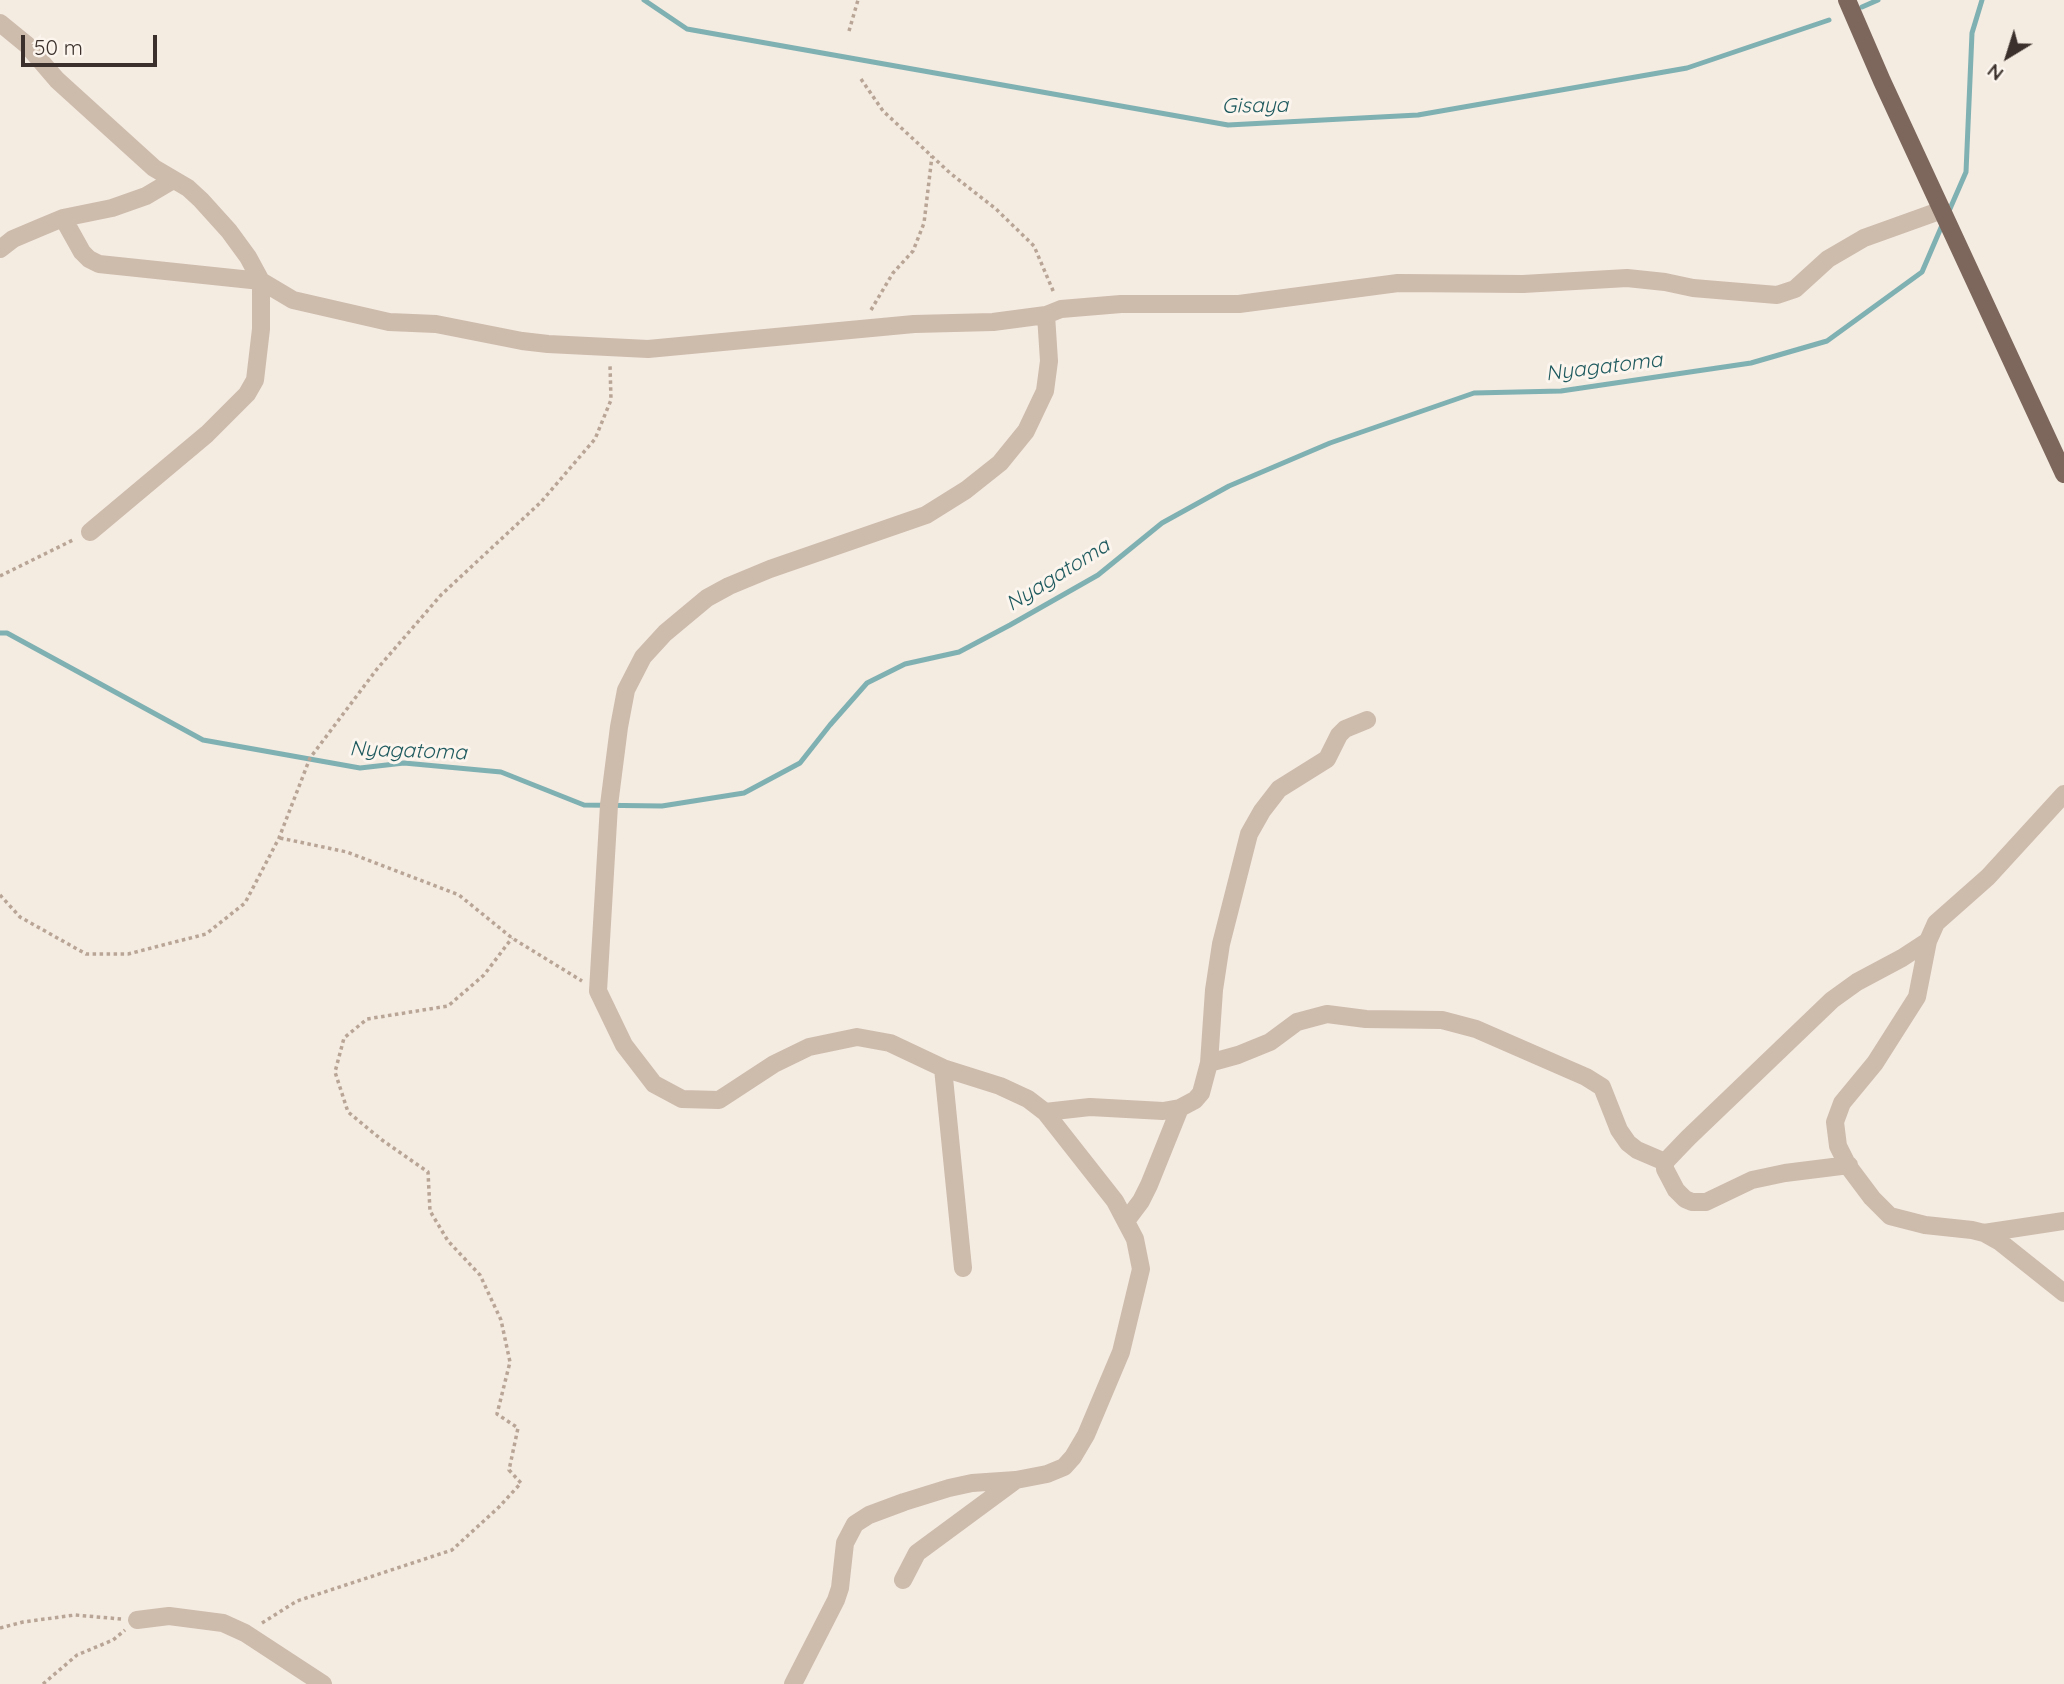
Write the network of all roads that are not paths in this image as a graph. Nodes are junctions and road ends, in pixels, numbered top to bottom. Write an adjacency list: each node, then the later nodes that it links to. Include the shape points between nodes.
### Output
1 (1847, 0): 4 (main road)
2 (0, 23): 3 (street, via 153,168)
3 (173, 180): 5 (street, via 112,208); 7 (street, via 221,220)
4 (1942, 210): 8 (street, via 1864,238 1828,259 1795,289 1777,295 1627,278 1523,284 1398,283 1239,304 1121,304); 9 (main road)
5 (63, 218): 6 (street); 7 (street, via 82,252 99,264)
6 (0, 249)
7 (261, 281): 8 (street, via 306,305 389,322 436,324 522,341 648,349 914,324 993,322); 10 (street, via 255,380 247,394 207,434)
8 (1054, 312): 15 (street, via 1045,391 1037,412 1016,446 985,477 926,515 729,586 707,598 643,657 626,690 609,804 598,991 624,1045 654,1084 682,1100 719,1100 809,1047 857,1037 890,1043)
9 (2064, 474)
10 (90, 532)
11 (1367, 720): 14 (street, via 1345,729 1327,759 1279,789 1249,834 1221,944)
12 (2064, 794): 13 (street, via 1988,877 1936,923)
13 (1928, 941): 18 (street, via 1832,1000); 19 (street, via 1917,997 1842,1103 1835,1122 1839,1146)
14 (1209, 1063): 16 (street, via 1201,1093); 18 (street, via 1270,1042 1297,1023 1326,1014 1442,1020 1476,1029 1602,1087 1628,1143)
15 (943, 1068): 17 (street, via 1000,1086); 23 (street)
16 (1180, 1108): 17 (street, via 1090,1107); 20 (street, via 1149,1185)
17 (1045, 1112): 20 (street, via 1092,1169)
18 (1665, 1162): 19 (street, via 1676,1191 1692,1202 1706,1202 1752,1180)
19 (1849, 1165): 22 (street, via 1890,1216)
20 (1126, 1221): 25 (street, via 1135,1238 1141,1269 1121,1352 1104,1394 1086,1435 1064,1467)
21 (2064, 1221): 22 (street)
22 (1984, 1233): 24 (street)
23 (963, 1268)
24 (2064, 1293)
25 (1016, 1480): 26 (street, via 917,1553); 29 (street, via 949,1488 892,1506 855,1524 845,1544 836,1600)
26 (903, 1580)
27 (137, 1620): 28 (street, via 169,1616 223,1623)
28 (323, 1684)
29 (793, 1684)

